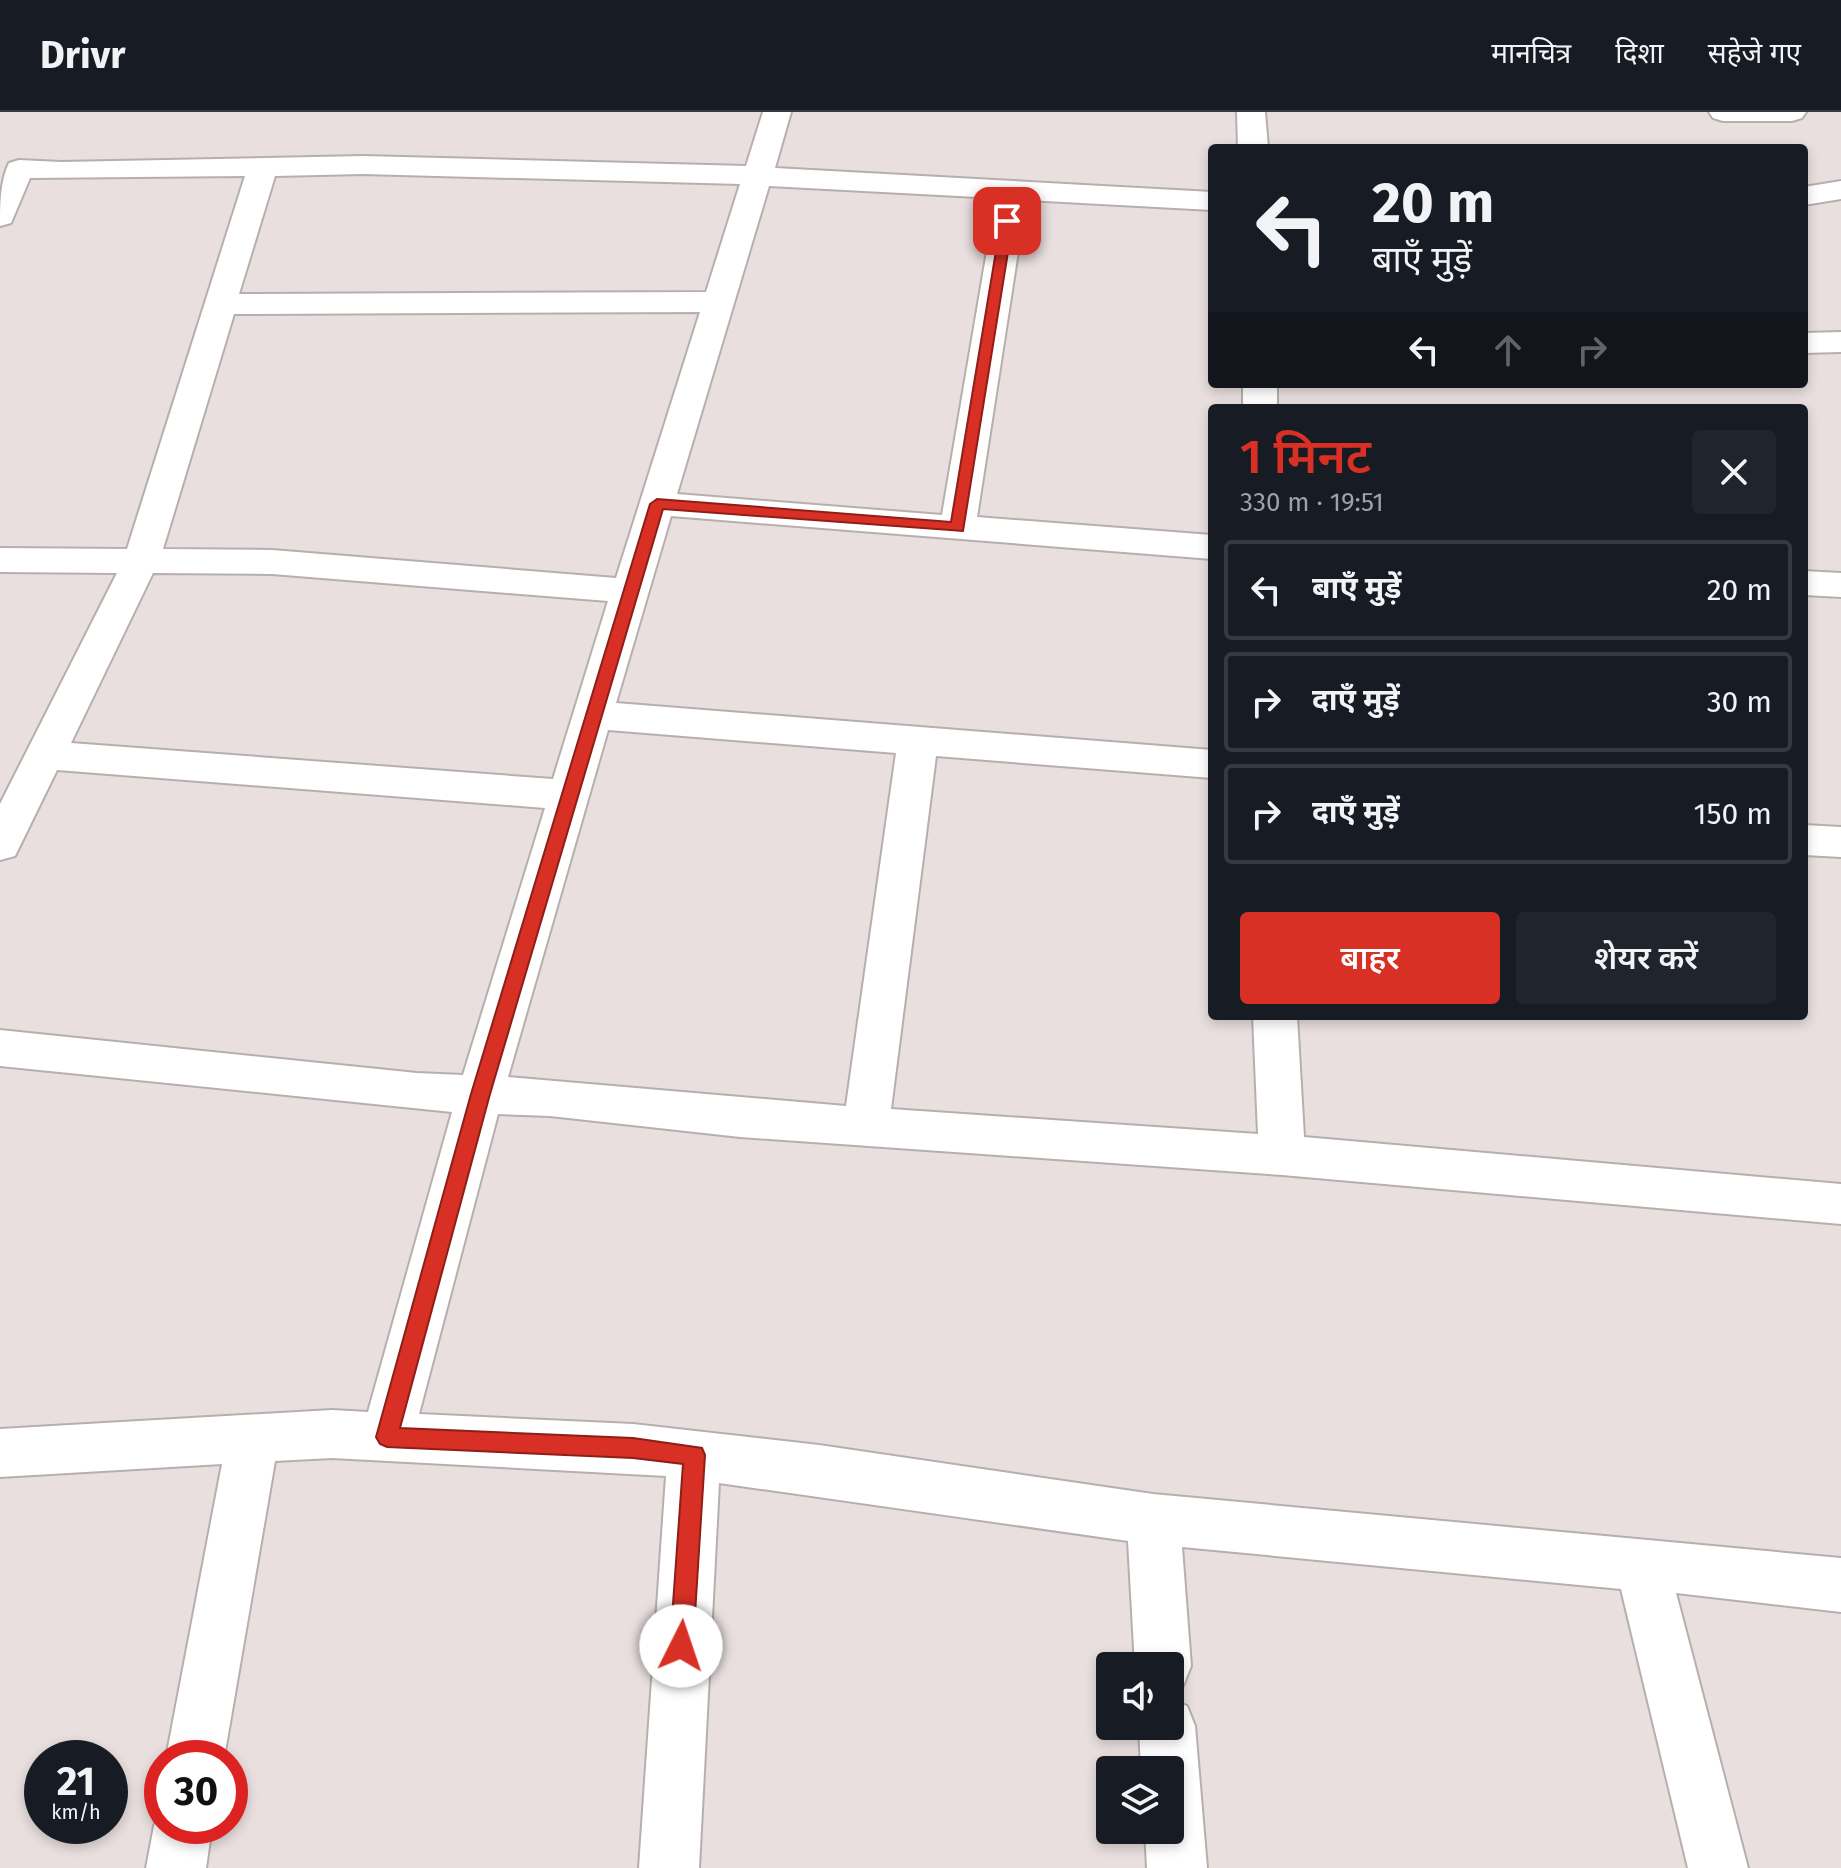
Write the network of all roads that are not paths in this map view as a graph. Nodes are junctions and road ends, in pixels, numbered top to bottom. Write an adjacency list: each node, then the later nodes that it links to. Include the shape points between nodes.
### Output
1 (777, 112): 7 (street)
2 (1251, 112): 5 (street)
3 (1723, 112): 4 (street)
4 (1792, 112)
5 (1253, 144)
6 (263, 167): 7 (street); 12 (street, via 19,169); 14 (street)
7 (757, 176): 8 (street); 13 (street)
8 (1012, 190): 11 (street); 18 (street)
9 (1841, 190): 10 (street)
10 (1808, 195)
11 (1208, 201)
12 (0, 217)
13 (719, 302): 14 (street); 17 (street)
14 (221, 304): 21 (street)
15 (1841, 342): 16 (street)
16 (1808, 343)
17 (657, 504): 18 (street); 24 (street)
18 (958, 527): 19 (street)
19 (1208, 547)
20 (0, 560): 21 (street)
21 (141, 561): 24 (street, via 272,562); 27 (street)
22 (1808, 583): 23 (street)
23 (1841, 585)
24 (630, 591): 25 (street)
25 (593, 715): 26 (street); 29 (street)
26 (918, 741): 28 (street); 36 (street)
27 (45, 755): 29 (street); 32 (street)
28 (1208, 764)
29 (569, 795): 35 (street)
30 (1808, 840): 31 (street)
31 (1841, 842)
32 (0, 845)
33 (1275, 1020): 37 (street)
34 (0, 1048): 35 (street, via 417,1092)
35 (480, 1094): 36 (street); 39 (street)
36 (866, 1126): 37 (street)
37 (1282, 1155): 38 (street)
38 (1841, 1204)
39 (387, 1437): 40 (street); 42 (street)
40 (253, 1439): 41 (street); 47 (street)
41 (0, 1453)
42 (694, 1455): 43 (street); 51 (street)
43 (1153, 1519): 44 (street); 46 (street)
44 (1642, 1565): 45 (street); 53 (street)
45 (1841, 1585)
46 (1162, 1652)
47 (198, 1740)
48 (1168, 1740): 52 (street)
49 (180, 1844): 50 (street)
50 (176, 1868)
51 (669, 1868)
52 (1177, 1868)
53 (1718, 1868)

